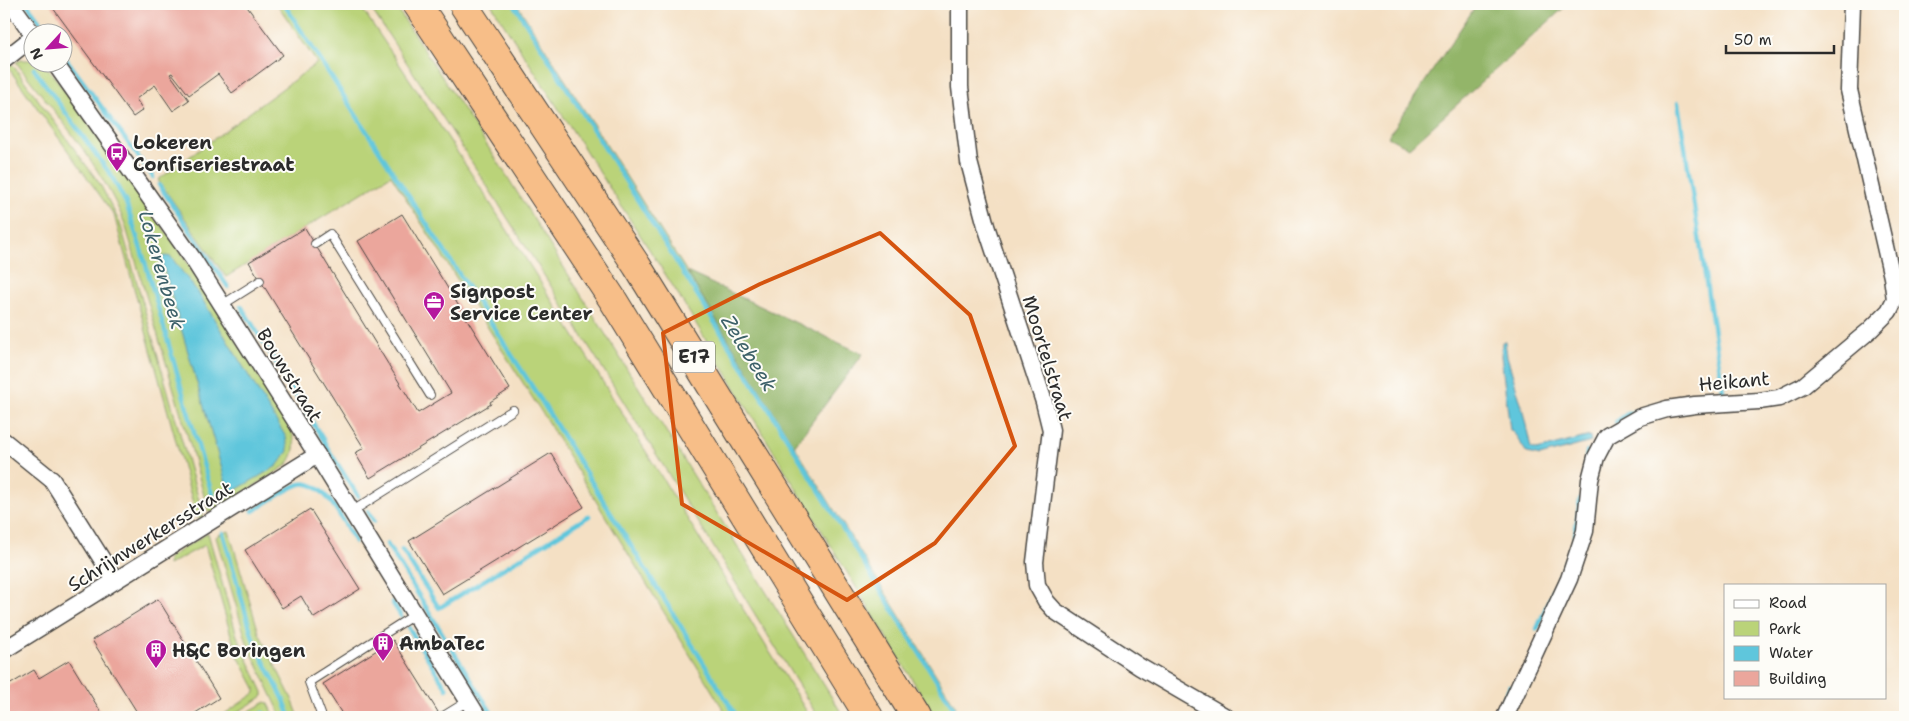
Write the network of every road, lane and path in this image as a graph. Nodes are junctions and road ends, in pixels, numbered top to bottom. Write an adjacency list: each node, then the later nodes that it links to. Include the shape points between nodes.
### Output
1 (11, 4): 6 (street)
2 (418, 4): 25 (highway, E17, via 613,300)
3 (463, 4): 26 (highway, E17, via 637,266)
4 (960, 4): 27 (street, Moortelstraat, via 960,87 969,162 1051,430 1035,562 1038,585 1055,611 1140,667)
5 (1852, 4): 28 (street, Heikant, via 1849,90 1895,299 1889,311 1832,362 1803,386 1779,398 1667,409 1640,417 1607,436 1596,457 1590,480 1585,531 1570,579)
6 (24, 22)
7 (22, 46): 8 (street)
8 (4, 60)
9 (61, 72): 12 (street, Bouwstraat, via 194,259)
10 (314, 244): 13 (lane, via 330,234)
11 (260, 280): 12 (lane)
12 (222, 305): 16 (street, Bouwstraat)
13 (430, 395)
14 (513, 410): 17 (lane)
15 (4, 441): 18 (street, via 52,480)
16 (317, 456): 17 (street, Bouwstraat); 18 (street, Schrijnwerkersstraat)
17 (351, 512): 19 (street, Bouwstraat)
18 (115, 580): 20 (street, Schrijnwerkersstraat)
19 (414, 615): 21 (street, Bouwstraat); 22 (lane, via 309,682)
20 (4, 650)
21 (468, 701): 23 (lane); 24 (street, Bouwstraat)
22 (322, 717)
23 (442, 717)
24 (478, 717)
25 (869, 717)
26 (916, 717)
27 (1226, 717)
28 (1504, 717)

